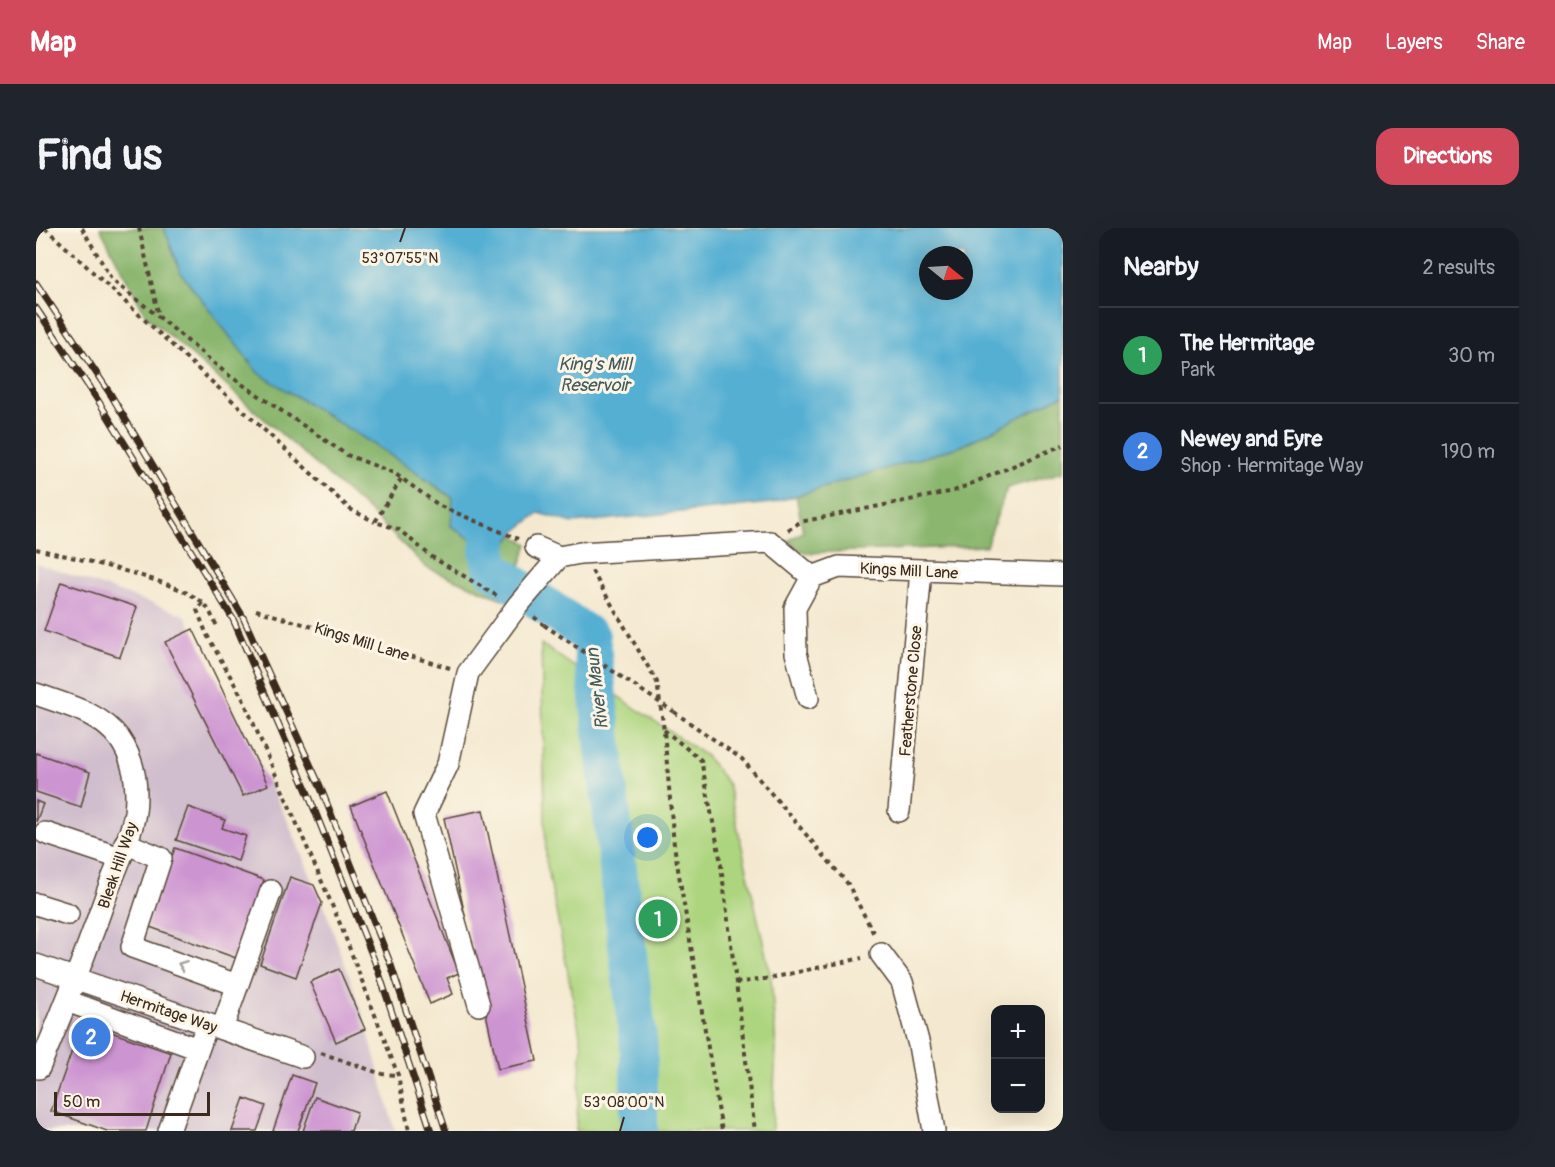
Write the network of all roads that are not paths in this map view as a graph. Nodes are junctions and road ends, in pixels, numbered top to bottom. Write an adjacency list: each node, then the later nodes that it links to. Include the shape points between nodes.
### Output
1 (536, 547): 2 (street)
2 (552, 565): 5 (street, via 580,553 770,542); 19 (street, via 468,673 448,764 424,814)
3 (921, 571): 4 (street, Kings Mill Lane); 5 (street, Kings Mill Lane, via 839,567); 8 (street, Featherstone Close)
4 (1063, 574)
5 (812, 577): 7 (street, via 795,608 796,653)
6 (36, 694): 10 (street, Bleak Hill Way, via 96,716 118,738 132,762 135,814)
7 (808, 698)
8 (899, 811)
9 (45, 832): 10 (street)
10 (122, 850): 16 (street, Bleak Hill Way); 17 (street, one-way to 10, via 132,947 161,858)
11 (271, 891): 17 (street)
12 (36, 904): 13 (street)
13 (68, 914)
14 (881, 954): 25 (street, via 902,982 919,1045)
15 (36, 965): 16 (street, Hermitage Way)
16 (76, 979): 18 (street, Bleak Hill Way); 20 (street, Hermitage Way)
17 (237, 985): 20 (street)
18 (67, 1001): 21 (street); 23 (street, Bleak Hill Way)
19 (479, 1005)
20 (214, 1026): 21 (street); 22 (street, Hermitage Way)
21 (198, 1049): 24 (street)
22 (303, 1057)
23 (39, 1068)
24 (169, 1131)
25 (934, 1131)

